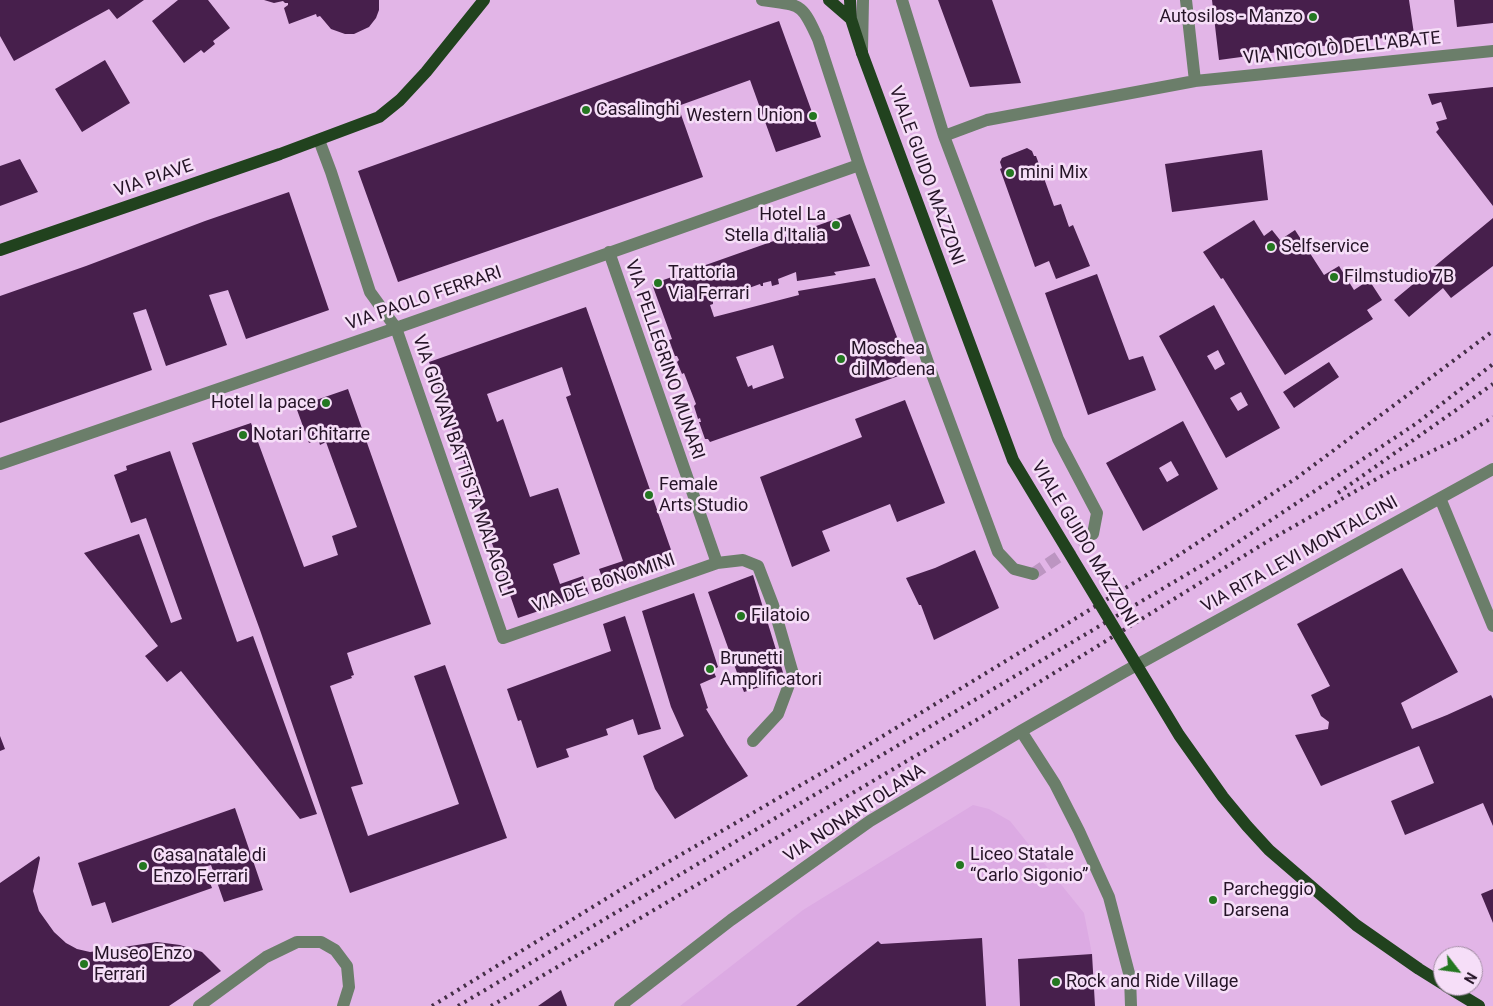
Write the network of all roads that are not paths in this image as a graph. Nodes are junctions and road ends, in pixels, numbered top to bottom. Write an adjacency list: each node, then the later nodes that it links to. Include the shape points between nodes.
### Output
1 (484, 0): 13 (main road, VIA PIAVE, via 400,100 379,117)
2 (762, 0): 14 (street, via 793,4 802,9 810,21)
3 (829, 0): 8 (main road)
4 (850, 0): 8 (main road, VIALE GUIDO MAZZONI)
5 (863, 0): 10 (street)
6 (902, 0): 12 (street, VIALE GUIDO MAZZONI)
7 (1186, 0): 11 (street)
8 (851, 19): 10 (main road, VIALE GUIDO MAZZONI)
9 (1493, 51): 11 (street, VIA NICOLÒ DELL'ABATE)
10 (862, 53): 29 (main road, VIALE GUIDO MAZZONI, bridge, via 1013,460 1179,735 1223,797 1269,850 1356,926)
11 (1195, 81): 12 (street, VIA NICOLÒ DELL'ABATE, via 987,120)
12 (944, 136): 21 (street, VIALE GUIDO MAZZONI, via 1058,439 1097,513)
13 (319, 140): 15 (main road, VIA PIAVE); 17 (street, VIA GIOVAN BATTISTA MALAGOLI, via 370,292)
14 (859, 165): 16 (street, VIA PAOLO FERRARI); 23 (street, via 998,552 1014,569)
15 (0, 250)
16 (609, 252): 17 (street, VIA PAOLO FERRARI); 22 (street, VIA PELLEGRINO MUNARI)
17 (396, 328): 18 (street, VIA PAOLO FERRARI); 25 (street, VIA GIOVAN BATTISTA MALAGOLI)
18 (0, 464)
19 (1493, 470): 20 (street, VIA RITA LEVI MONTALCINI)
20 (1440, 498): 24 (street); 26 (street, VIA RITA LEVI MONTALCINI)
21 (1093, 534)
22 (717, 563): 25 (street, VIA DE' BONOMINI); 28 (street, VIA DE' BONOMINI, via 743,560 758,566 793,674 778,714)
23 (1033, 574)
24 (1493, 626)
25 (503, 638)
26 (1124, 672): 27 (street, VIA NONANTOLANA)
27 (1021, 731): 33 (street, VIA NONANTOLANA, via 870,821 731,920); 34 (street, via 1055,784 1109,897 1130,976)
28 (753, 741)
29 (1433, 978)
30 (1462, 996): 35 (main road)
31 (199, 1006): 32 (street, via 266,957 297,942 321,942 335,950 346,966 349,987)
32 (342, 1006)
33 (620, 1006)
34 (1131, 1006)
35 (1479, 1006)

